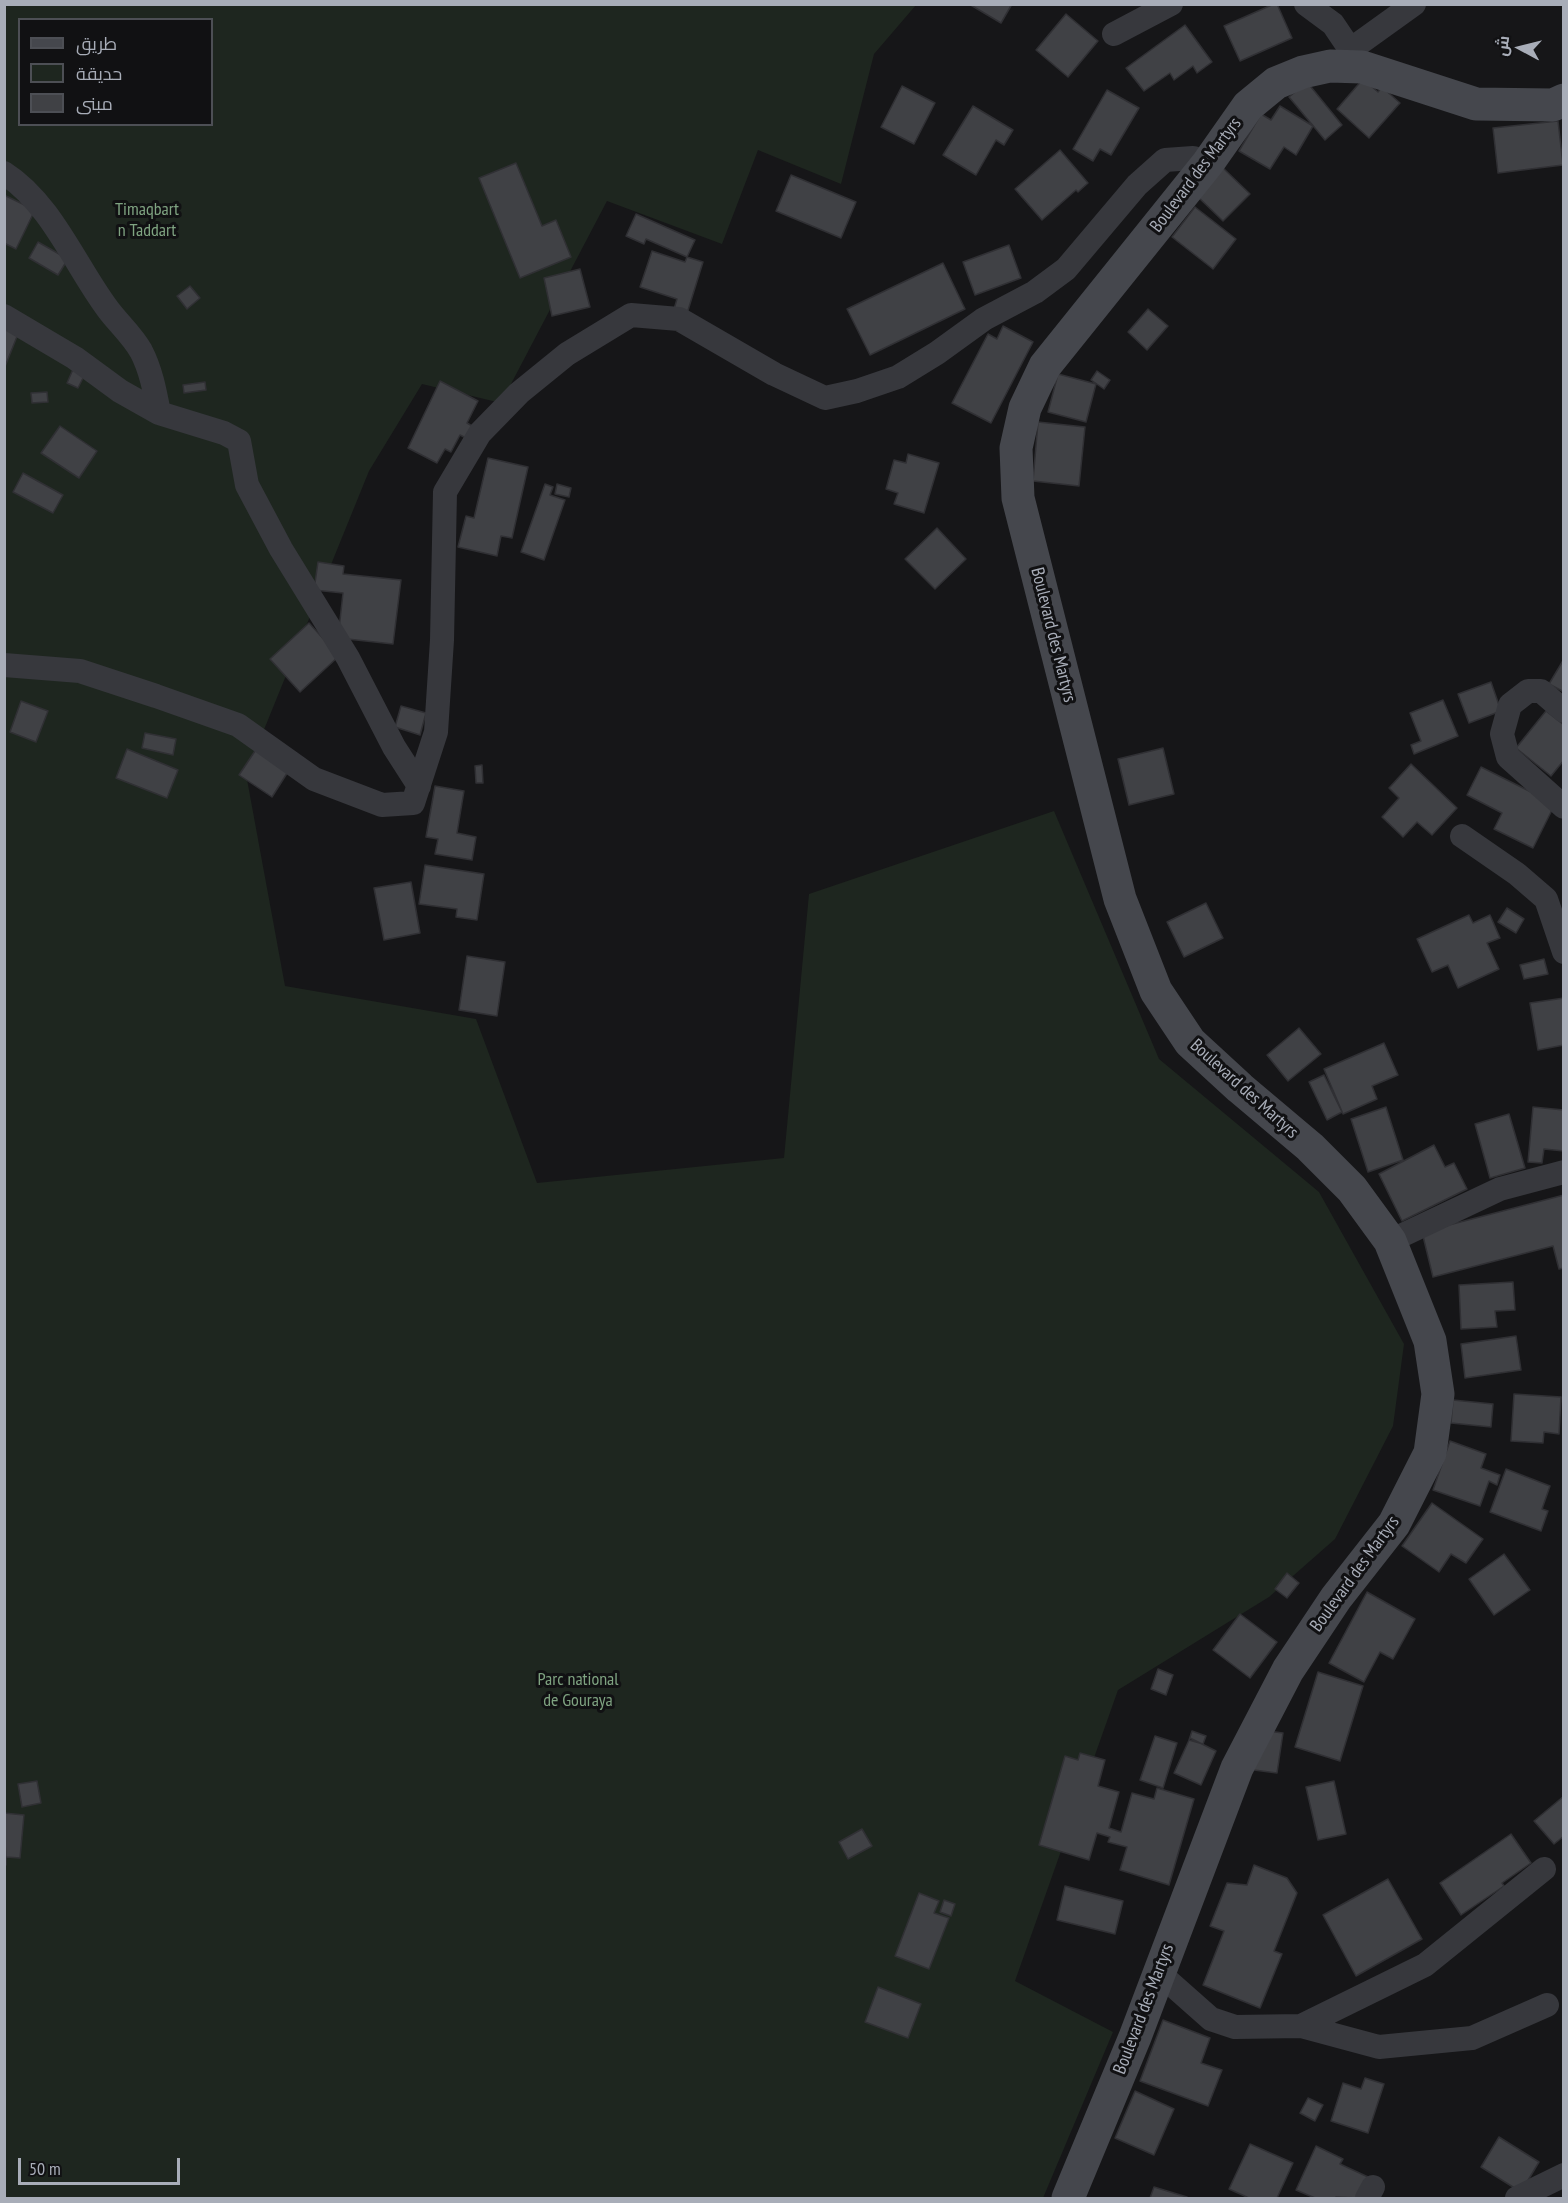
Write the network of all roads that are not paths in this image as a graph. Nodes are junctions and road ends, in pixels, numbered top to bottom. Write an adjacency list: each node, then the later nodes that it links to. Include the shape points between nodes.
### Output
1 (1171, 4): 4 (street)
2 (1306, 4): 5 (street, via 1333,24)
3 (1414, 4): 5 (street)
4 (1114, 34)
5 (1356, 59): 6 (main road, Boulevard des Martyrs, via 1476,104 1553,105); 7 (main road, Boulevard des Martyrs, via 1276,83 1248,106)
6 (1563, 100)
7 (1208, 163): 13 (street, via 1193,158 1165,159 1137,184 1066,268 1035,292 984,319 898,377 857,391 825,398 679,320 631,315 567,354 519,393 480,433 445,492 436,732); 18 (main road, Boulevard des Martyrs, via 1045,366 1025,408 1016,448 1018,498 1120,899 1156,991 1190,1042 1310,1147 1352,1189)
8 (4, 173): 10 (street, via 36,202 107,309 141,350)
9 (4, 316): 10 (street)
10 (159, 413): 13 (street, via 239,441 247,485 348,658 393,747)
11 (4, 665): 13 (street, via 80,671 238,725 314,779 382,805 413,803)
12 (1563, 711): 14 (street, via 1541,691 1528,691 1510,705 1502,734 1508,757)
13 (419, 786)
14 (1563, 807)
15 (1462, 836): 16 (street, via 1546,899)
16 (1563, 952)
17 (1563, 1172): 18 (street, via 1500,1189)
18 (1388, 1239): 20 (main road, Boulevard des Martyrs, via 1430,1341 1438,1394 1430,1453 1394,1524 1336,1598 1288,1670 1237,1768)
19 (1544, 1869): 22 (street, via 1425,1965)
20 (1159, 1973): 22 (street, via 1211,2019 1235,2026); 24 (main road, Boulevard des Martyrs)
21 (1547, 2005): 22 (street, via 1472,2038 1379,2047)
22 (1301, 2026)
23 (1563, 2175): 25 (street)
24 (1068, 2199)
25 (1517, 2199)

